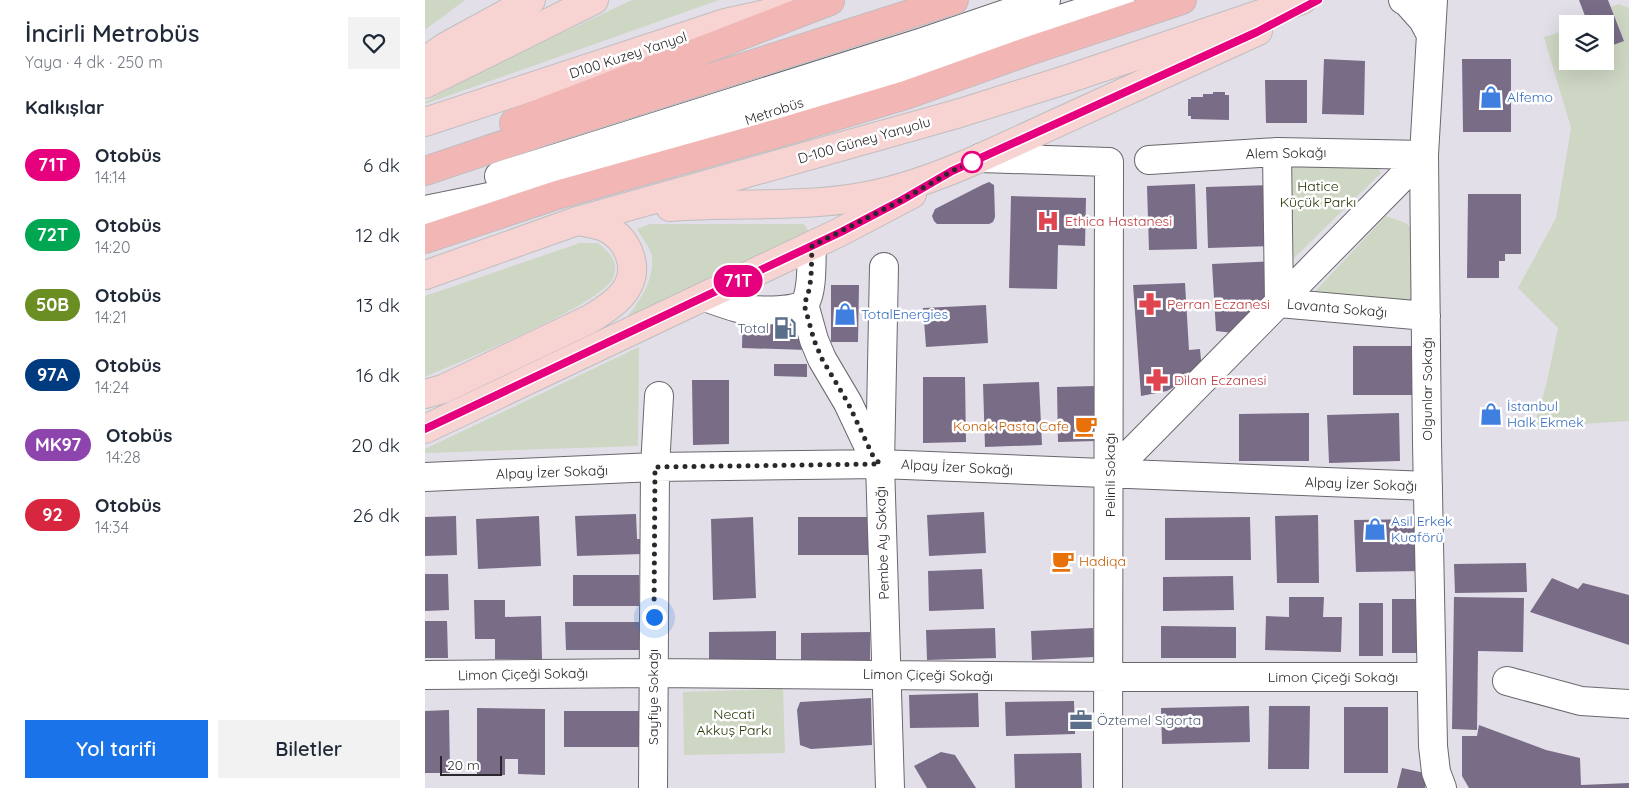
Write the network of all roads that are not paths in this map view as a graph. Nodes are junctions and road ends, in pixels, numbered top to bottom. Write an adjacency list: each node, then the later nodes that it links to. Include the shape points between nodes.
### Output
1 (531, 0): 13 (main road, via 445,46)
2 (594, 0): 14 (main road)
3 (832, 0): 15 (main road, D100 Kuzey Yanyol, via 725,23); 20 (highway, via 509,125)
4 (954, 0): 20 (highway)
5 (1046, 0): 22 (street, Metrobüs, via 470,186)
6 (1120, 0): 23 (street, Metrobüs, via 585,170 504,194)
7 (1182, 0): 25 (highway, via 907,95 557,195)
8 (1302, 0): 24 (main road, D-100 Güney Yanyolu, via 960,112)
9 (1318, 0): 18 (main road, via 1257,32)
10 (1403, 0): 12 (street, via 1423,20)
11 (1433, 0): 12 (street, Olgunlar Sokağı)
12 (1431, 35): 17 (street, Olgunlar Sokağı)
13 (425, 61)
14 (425, 84)
15 (425, 122)
16 (1277, 152): 17 (street, Alem Sokağı); 19 (street, Alem Sokağı); 30 (street, Lavanta Sokağı)
17 (1424, 155): 30 (street); 32 (street, Olgunlar Sokağı)
18 (981, 158): 21 (main road); 38 (street, Pelinli Sokağı, via 1109,162)
19 (1149, 160)
20 (433, 169)
21 (952, 171): 24 (main road, via 861,197 795,204 704,204 647,209); 26 (main road)
22 (425, 205)
23 (425, 210)
24 (577, 221): 28 (main road, D-100 Güney Yanyolu); 33 (main road, via 607,228 625,244 631,258 631,274 626,289 590,319 443,389)
25 (425, 239)
26 (812, 246): 29 (main road); 31 (street, via 810,284)
27 (884, 267): 36 (street, Pembe Ay Sokağı)
28 (425, 275)
29 (705, 297): 31 (street, via 739,309 796,309); 35 (main road)
30 (1279, 303): 32 (street, Lavanta Sokağı); 38 (street)
31 (804, 304): 36 (street, via 822,359)
32 (1427, 316): 40 (street, Olgunlar Sokağı)
33 (425, 394)
34 (659, 396): 37 (street, Sayfiye Sokağı)
35 (425, 430)
36 (880, 464): 37 (street, Alpay İzer Sokağı); 38 (street, Alpay İzer Sokağı); 42 (street, Pembe Ay Sokağı)
37 (655, 467): 39 (street, Alpay İzer Sokağı); 41 (street, Sayfiye Sokağı)
38 (1110, 474): 40 (street, Alpay İzer Sokağı); 44 (street, Pelinli Sokağı)
39 (425, 476)
40 (1428, 486): 45 (street, Olgunlar Sokağı)
41 (653, 672): 42 (street, Limon Çiçeği Sokağı); 43 (street, Limon Çiçeği Sokağı); 48 (street, Sayfiye Sokağı)
42 (886, 674): 44 (street, Limon Çiçeği Sokağı); 49 (street, Pembe Ay Sokağı)
43 (425, 675)
44 (1109, 677): 45 (street, Limon Çiçeği Sokağı); 50 (street, Pelinli Sokağı)
45 (1431, 677): 51 (street, Olgunlar Sokağı, via 1433,746 1436,772)
46 (1507, 681): 47 (street, via 1581,701)
47 (1629, 704)
48 (653, 788)
49 (890, 788)
50 (1108, 788)
51 (1442, 788)

